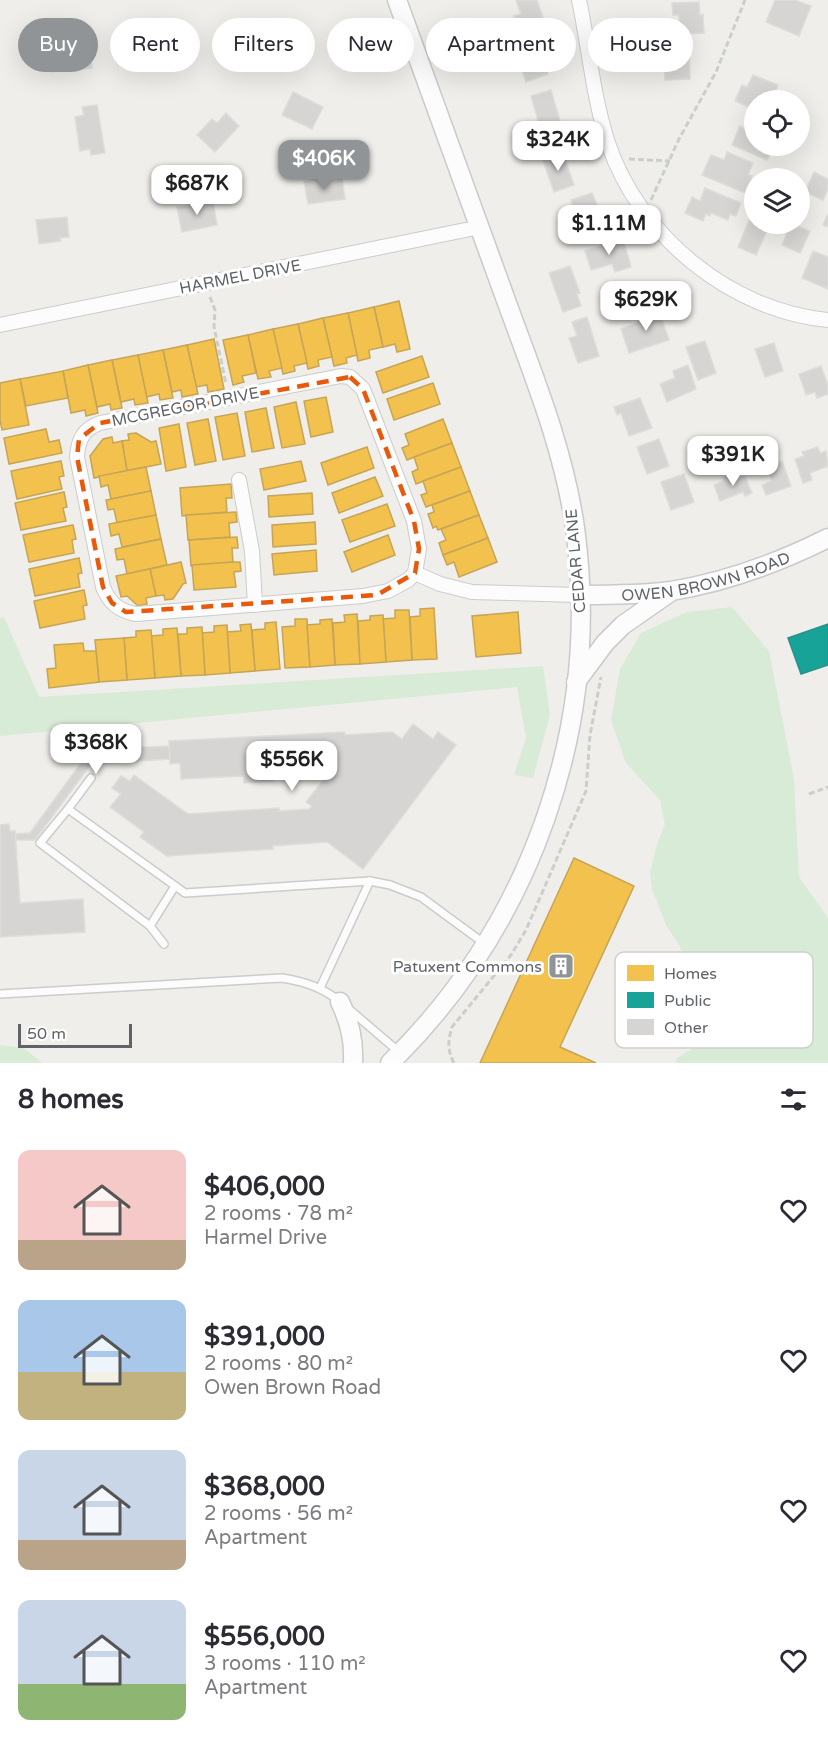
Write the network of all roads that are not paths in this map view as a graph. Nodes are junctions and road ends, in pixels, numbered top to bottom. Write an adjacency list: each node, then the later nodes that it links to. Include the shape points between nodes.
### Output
1 (397, 0): 3 (main road, CEDAR LANE)
2 (579, 0): 4 (street, via 602,121 616,164 663,235 712,277 749,298)
3 (480, 227): 5 (street, HARMEL DRIVE); 10 (main road, CEDAR LANE, via 561,458 575,531)
4 (828, 320)
5 (0, 325)
6 (239, 480): 11 (street, via 252,551)
7 (828, 538): 9 (main road, OWEN BROWN ROAD, via 753,572)
8 (416, 573): 10 (street, via 472,592); 11 (street, MCGREGOR DRIVE, via 377,595); 11 (street, MCGREGOR DRIVE, via 419,549 414,521 363,389 350,377 331,377 90,426 79,439 77,457 104,587 112,603 136,614)
9 (671, 591): 10 (main road, OWEN BROWN ROAD); 12 (main road, via 623,625)
10 (579, 595): 12 (main road, CEDAR LANE)
11 (255, 605)
12 (576, 682): 19 (main road, CEDAR LANE, via 564,759 540,837)
13 (91, 778): 14 (lane)
14 (68, 809): 16 (lane); 17 (lane, via 40,843)
15 (370, 881): 16 (lane, via 185,893); 19 (lane, via 421,897); 20 (lane)
16 (175, 886): 17 (lane)
17 (150, 926): 18 (lane)
18 (164, 944)
19 (486, 944): 23 (main road, CEDAR LANE)
20 (320, 988): 21 (lane, via 282,978); 22 (lane)
21 (0, 994)
22 (340, 1002): 23 (lane); 24 (main road, via 351,1028)
23 (401, 1060)
24 (353, 1063)

